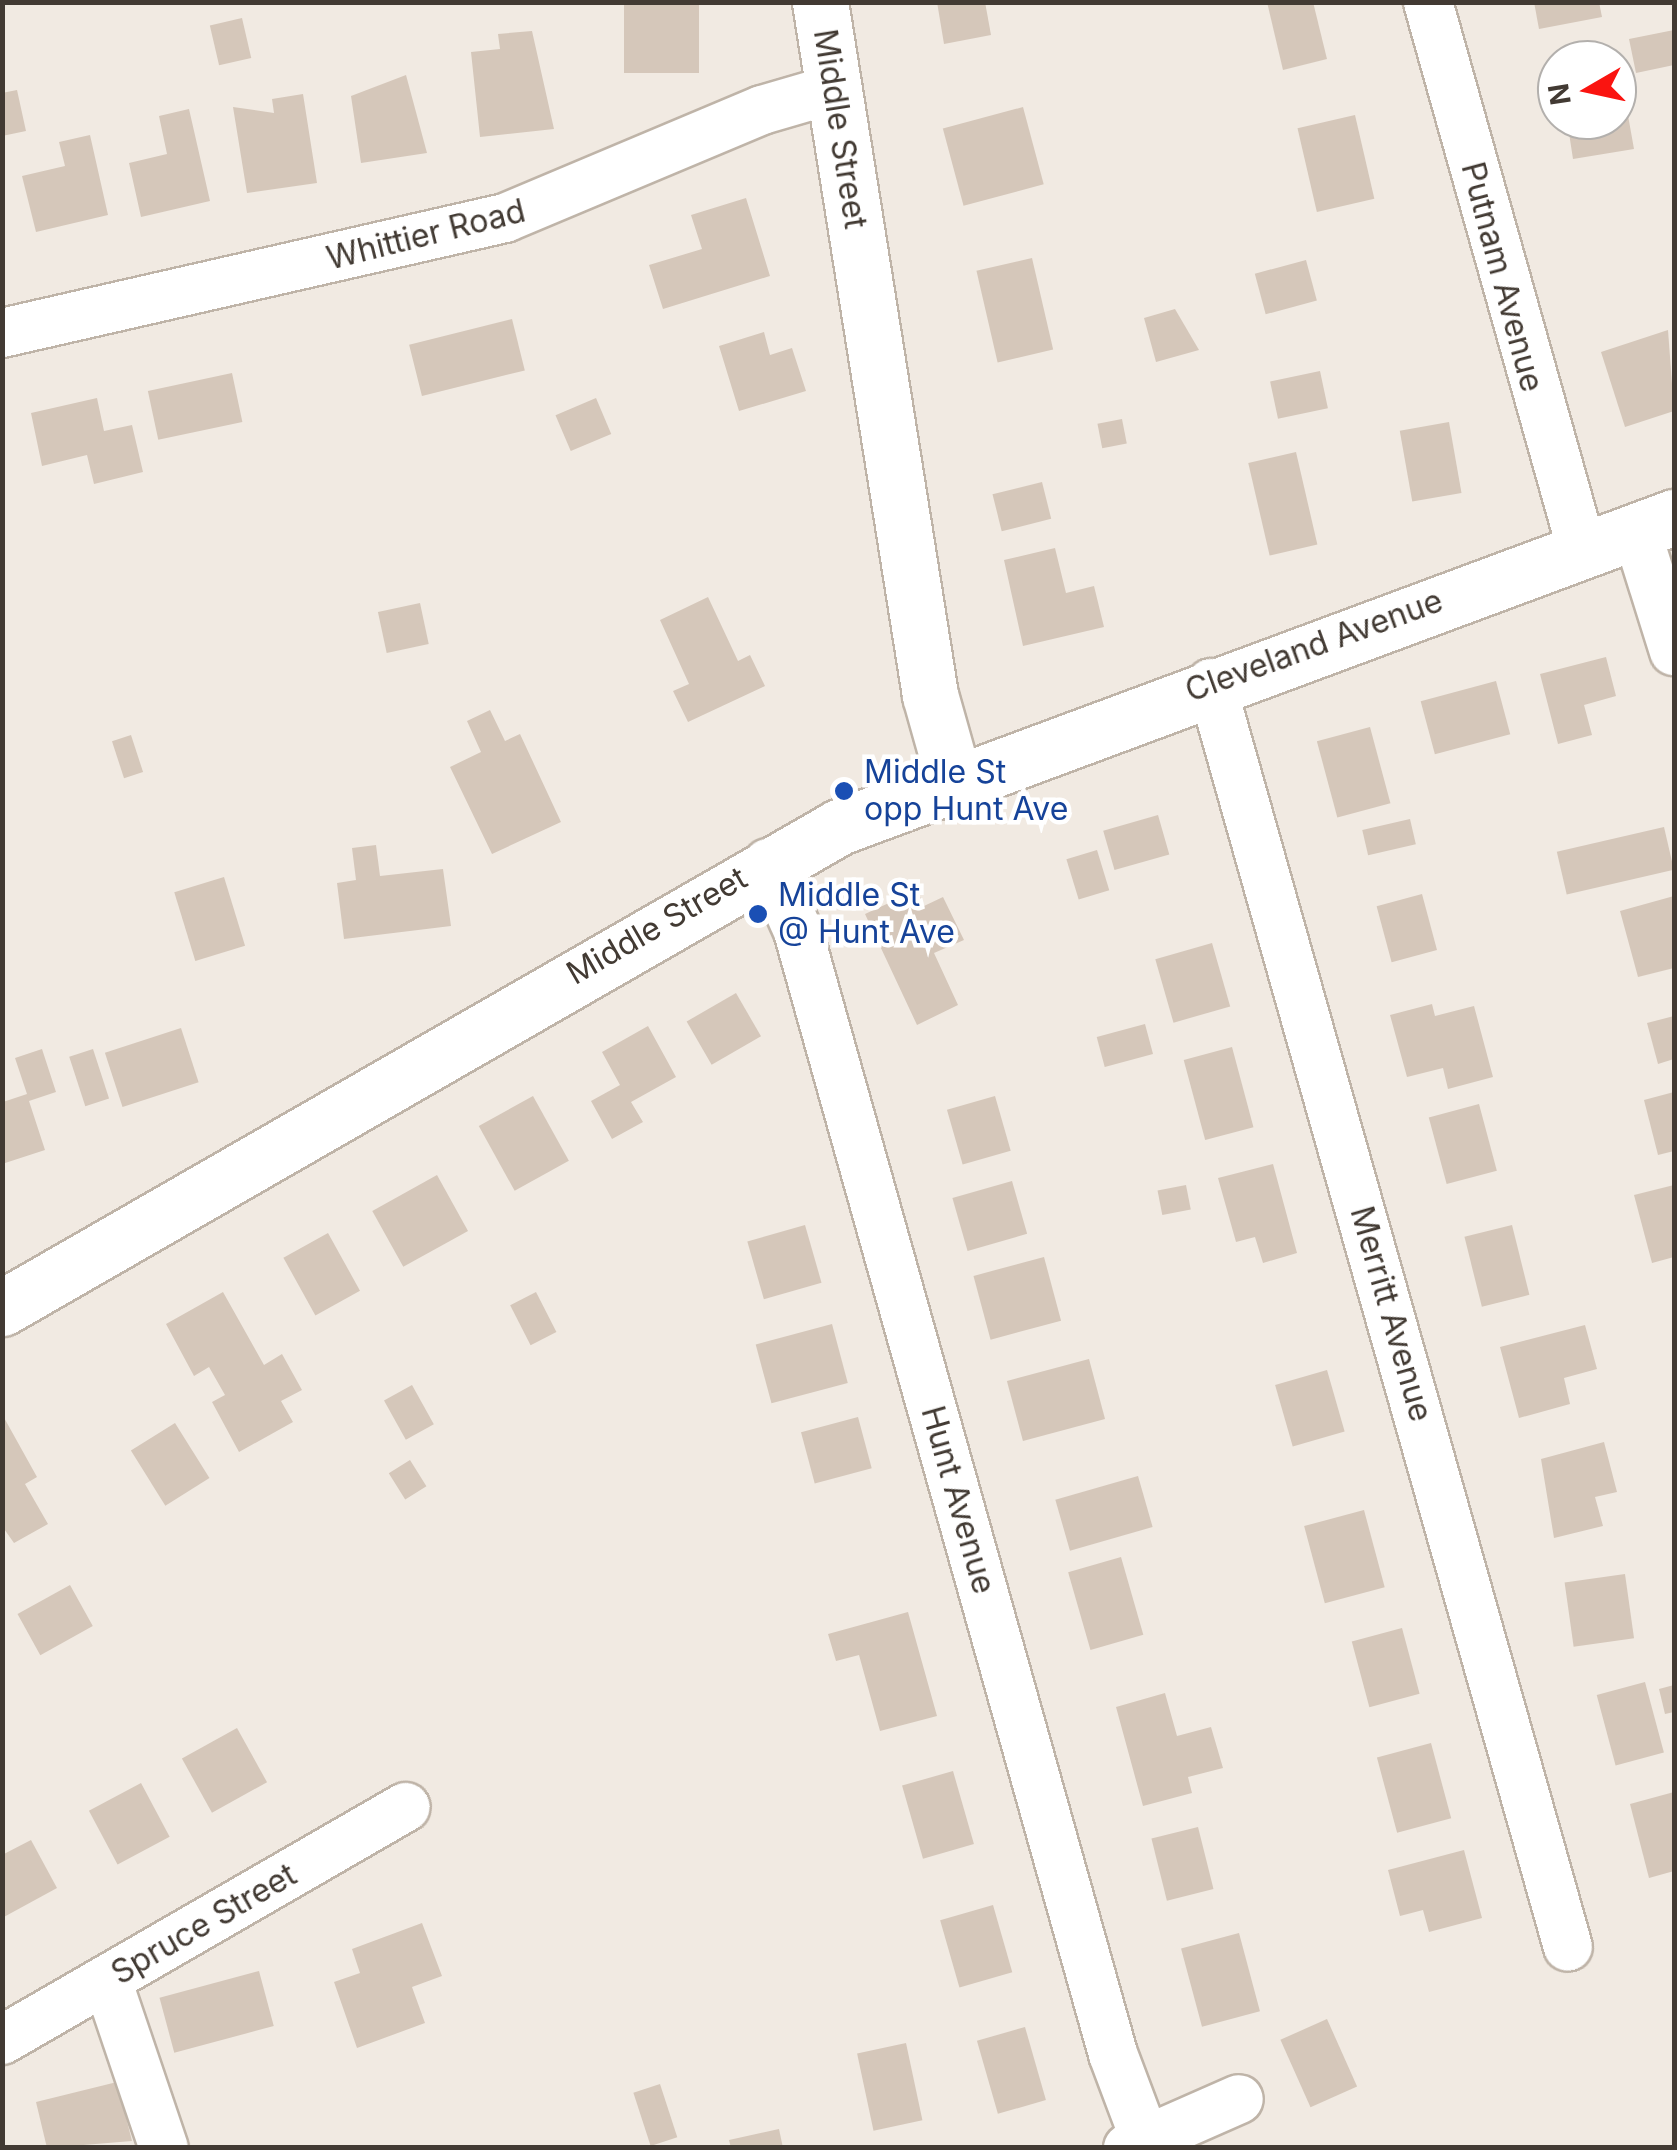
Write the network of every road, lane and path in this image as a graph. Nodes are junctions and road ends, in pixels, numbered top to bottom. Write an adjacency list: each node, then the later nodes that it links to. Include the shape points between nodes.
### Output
1 (820, 2): 3 (street, Middle Street)
2 (1428, 2): 6 (street, Putnam Avenue)
3 (834, 90): 4 (street, Whittier Road, via 762,110 505,218); 9 (street, Middle Street, via 930,695)
4 (2, 333)
5 (1656, 523): 6 (street, Cleveland Avenue); 7 (street)
6 (1582, 550): 8 (street, Cleveland Avenue)
7 (1674, 651)
8 (1211, 683): 9 (street, Cleveland Avenue); 13 (street, Merritt Avenue)
9 (953, 777): 10 (street, Middle Street)
10 (768, 863): 11 (street, Middle Street); 17 (street, Hunt Avenue, via 798,931)
11 (2, 1308)
12 (406, 1808): 14 (street, Spruce Street)
13 (1568, 1946)
14 (108, 1980): 15 (street, Spruce Street); 18 (street)
15 (2, 2040)
16 (1239, 2099): 17 (street)
17 (1137, 2143)
18 (164, 2148)

